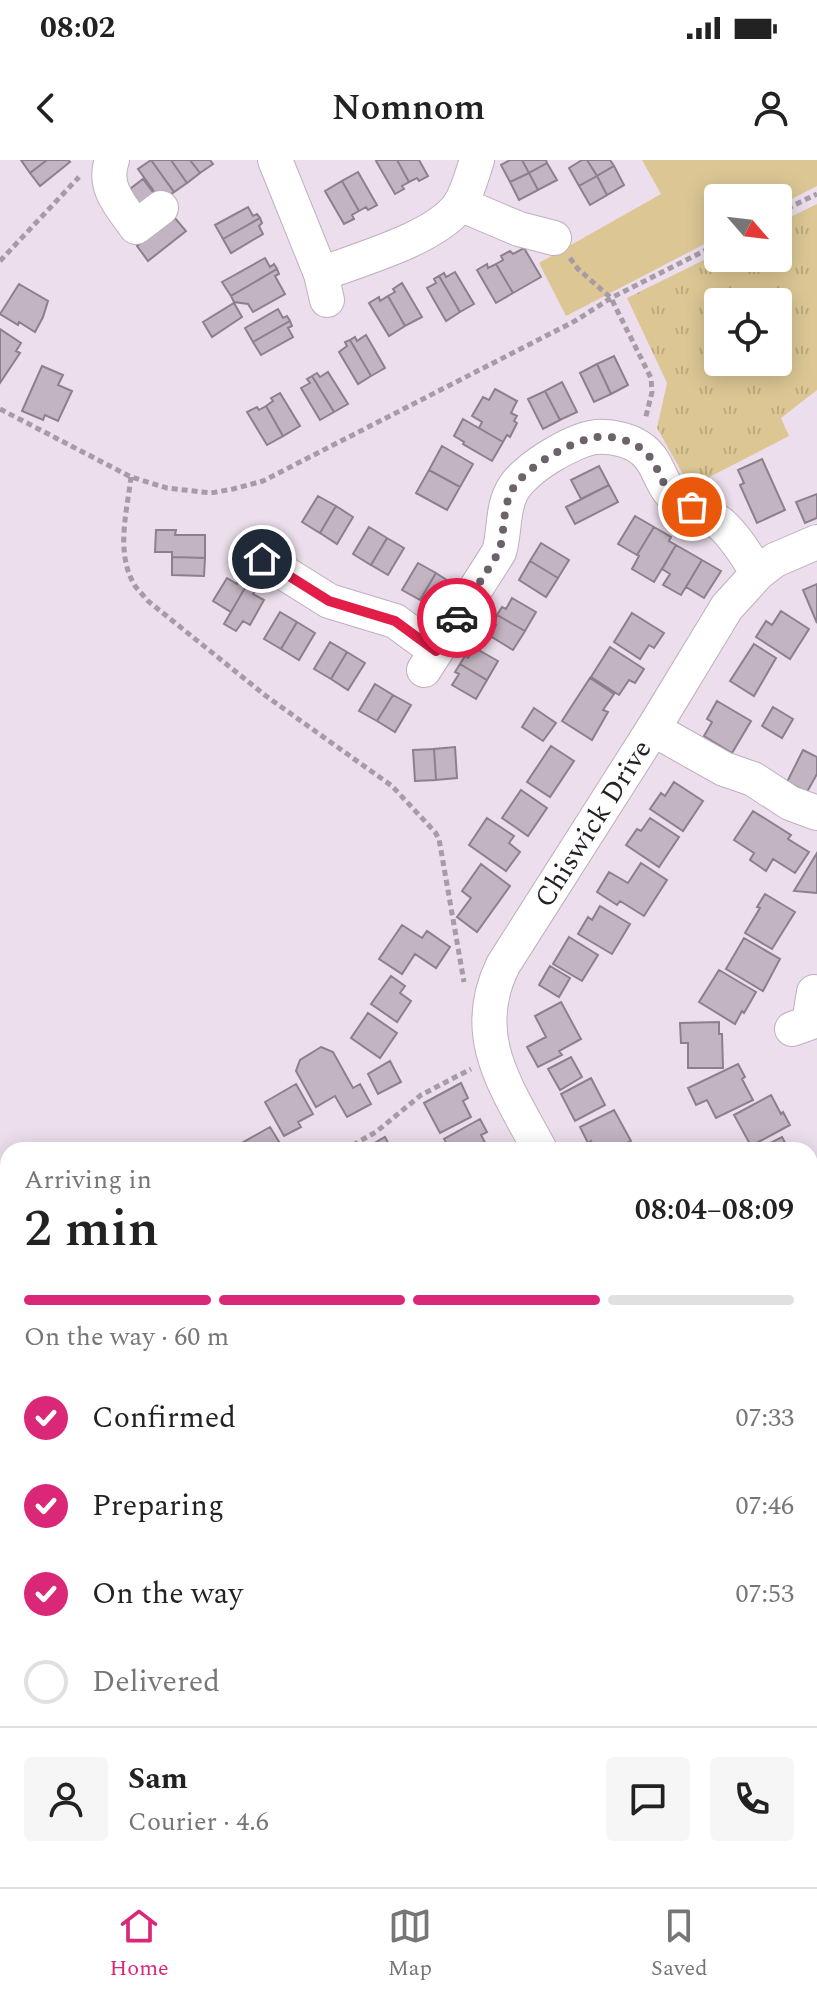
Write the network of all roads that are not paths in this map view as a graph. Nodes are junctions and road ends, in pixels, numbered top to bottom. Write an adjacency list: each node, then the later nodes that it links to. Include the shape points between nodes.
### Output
1 (275, 160): 4 (street, via 324,287 421,236)
2 (477, 160): 4 (street)
3 (111, 162): 5 (street, via 111,192 136,227)
4 (460, 204): 6 (street)
5 (161, 208)
6 (554, 238)
7 (817, 542): 9 (street, Chiswick Drive)
8 (262, 559): 9 (street, via 304,573 329,601 395,621 430,661 499,552 512,489 530,470 593,437 644,450 669,491 722,525)
9 (758, 573): 10 (street, Chiswick Drive, via 727,607)
10 (653, 729): 11 (street); 12 (street, Chiswick Drive, via 494,983 493,1057)
11 (817, 813)
12 (536, 1142)

